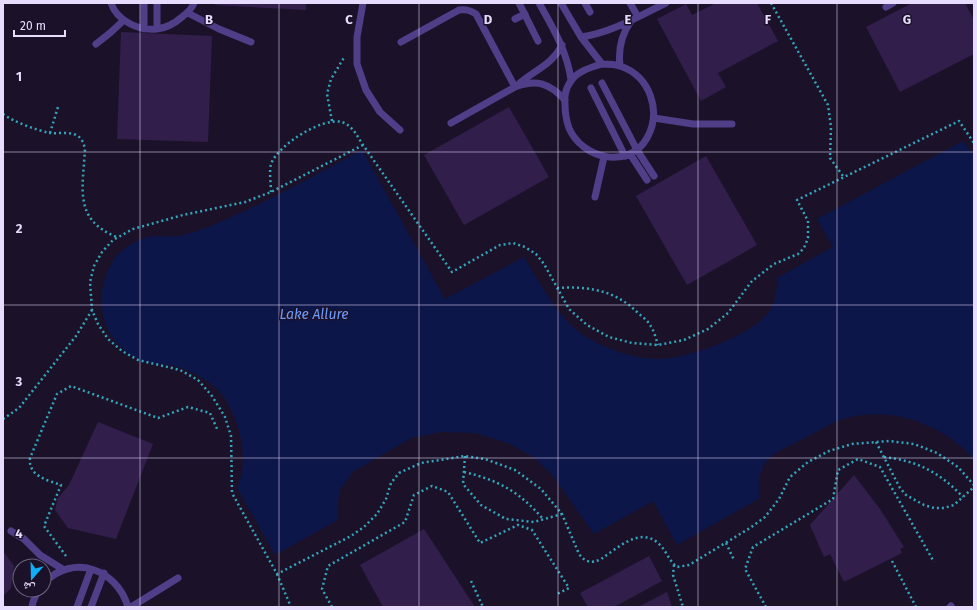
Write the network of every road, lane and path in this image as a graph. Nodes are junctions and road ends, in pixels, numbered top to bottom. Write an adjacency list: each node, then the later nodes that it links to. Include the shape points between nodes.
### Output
1 (111, 3): 20 (lane, via 116,13)
2 (144, 3): 21 (lane)
3 (157, 3): 22 (lane)
4 (194, 3): 16 (lane)
5 (363, 3): 23 (lane)
6 (519, 3): 17 (lane)
7 (539, 3): 29 (lane)
8 (561, 3): 24 (lane)
9 (585, 3): 15 (lane)
10 (630, 3): 19 (lane)
11 (666, 3): 19 (lane)
12 (771, 3): 50 (path, via 828,105 831,127 830,158)
13 (893, 3): 14 (lane)
14 (886, 7)
15 (590, 12)
16 (188, 13): 22 (lane, via 178,21); 26 (lane)
17 (525, 14): 18 (lane); 25 (lane)
18 (515, 19)
19 (634, 19): 24 (lane, via 599,34); 31 (lane, via 621,41)
20 (124, 20): 21 (lane); 28 (lane)
21 (144, 29): 22 (lane)
22 (157, 29)
23 (357, 37): 40 (path, via 352,41 331,79 327,94); 43 (lane, via 357,64 366,90 380,112)
24 (581, 37): 30 (lane)
25 (538, 41)
26 (251, 42)
27 (401, 42): 34 (lane, via 459,10 471,10 476,14)
28 (96, 44)
29 (562, 45): 32 (lane); 34 (lane, via 550,62)
30 (602, 64): 31 (lane); 32 (lane, via 581,72)
31 (620, 66): 39 (lane, via 633,72 643,81 654,105)
32 (571, 80): 36 (lane)
33 (602, 83): 47 (lane)
34 (515, 87): 36 (lane, via 535,82 543,84 552,88); 41 (lane)
35 (592, 88): 47 (lane)
36 (564, 100): 48 (lane, via 565,115 578,142)
37 (58, 107): 44 (path)
38 (3, 114): 44 (path)
39 (654, 118): 42 (lane, via 693,124); 47 (lane, via 645,141)
40 (332, 121): 46 (path, via 343,123 353,129); 52 (path, via 320,124 286,145 277,154 271,166)
41 (450, 123)
42 (732, 124)
43 (400, 130)
44 (50, 133): 54 (path, via 78,136 83,142 83,202 87,214 97,226)
45 (974, 143): 50 (path, via 959,121)
46 (363, 145): 52 (path); 55 (path, via 452,272 500,245 513,244 525,247 536,254)
47 (631, 153): 48 (lane, via 616,158); 49 (lane); 51 (lane)
48 (604, 157): 53 (lane)
49 (654, 176)
50 (843, 176): 57 (path, via 797,200 808,221 809,230 804,248 798,254 774,264 752,281 728,313 708,329 684,340)
51 (647, 180)
52 (271, 192): 54 (path, via 245,202 155,222)
53 (595, 197)
54 (118, 237): 56 (path, via 102,252 94,266 90,282)
55 (557, 288): 57 (path, via 569,309 587,326 609,337); 57 (path, via 600,290 618,298 635,309 650,325)
56 (92, 310): 58 (path, via 76,336 18,408); 78 (path, via 108,339 122,351 138,360 180,370 198,380 212,396 225,417 231,436 232,493)
57 (658, 345)
58 (3, 419)
59 (218, 431): 74 (path, via 210,413 188,407 158,418 71,386 57,394 29,464 34,474 60,485 44,526 60,546)
60 (876, 442): 62 (path); 64 (path, via 914,444 937,454 958,468); 69 (path, via 852,444 829,451 808,462 790,477 779,499 765,517)
61 (465, 456): 63 (path); 66 (path, via 485,459 515,470 542,489); 78 (path, via 421,463 399,474 391,483 386,499 377,514 364,527)
62 (884, 457): 65 (path, via 900,459 932,471); 65 (path, via 900,488 924,506 944,508 954,505)
63 (464, 472): 67 (path, via 508,488 522,497); 67 (path, via 463,484 481,505 506,519 534,522)
64 (974, 486): 65 (path)
65 (963, 496)
66 (562, 514): 67 (path); 73 (path, via 579,554 589,562 601,560 633,538 648,537 661,545)
67 (544, 519)
68 (11, 531): 76 (lane)
69 (726, 543): 70 (path); 73 (path, via 689,565 683,567)
70 (734, 560)
71 (892, 561): 91 (path)
72 (934, 562): 90 (path, via 880,467 858,459 838,470 833,499 753,547 745,569)
73 (674, 564): 89 (path, via 673,575)
74 (72, 568): 75 (lane); 76 (lane)
75 (92, 569): 77 (lane); 83 (lane)
76 (64, 570): 79 (lane)
77 (104, 573): 84 (lane); 85 (lane, via 120,588)
78 (277, 574): 86 (path)
79 (52, 576)
80 (178, 578): 85 (lane)
81 (471, 581): 88 (path)
82 (557, 594): 87 (path, via 568,588 532,530 518,525 480,543 448,492 432,486 414,495 405,522 328,566 322,589)
83 (77, 607)
84 (91, 607)
85 (129, 607)
86 (291, 607)
87 (332, 607)
88 (484, 607)
89 (683, 607)
90 (766, 607)
91 (916, 607)

